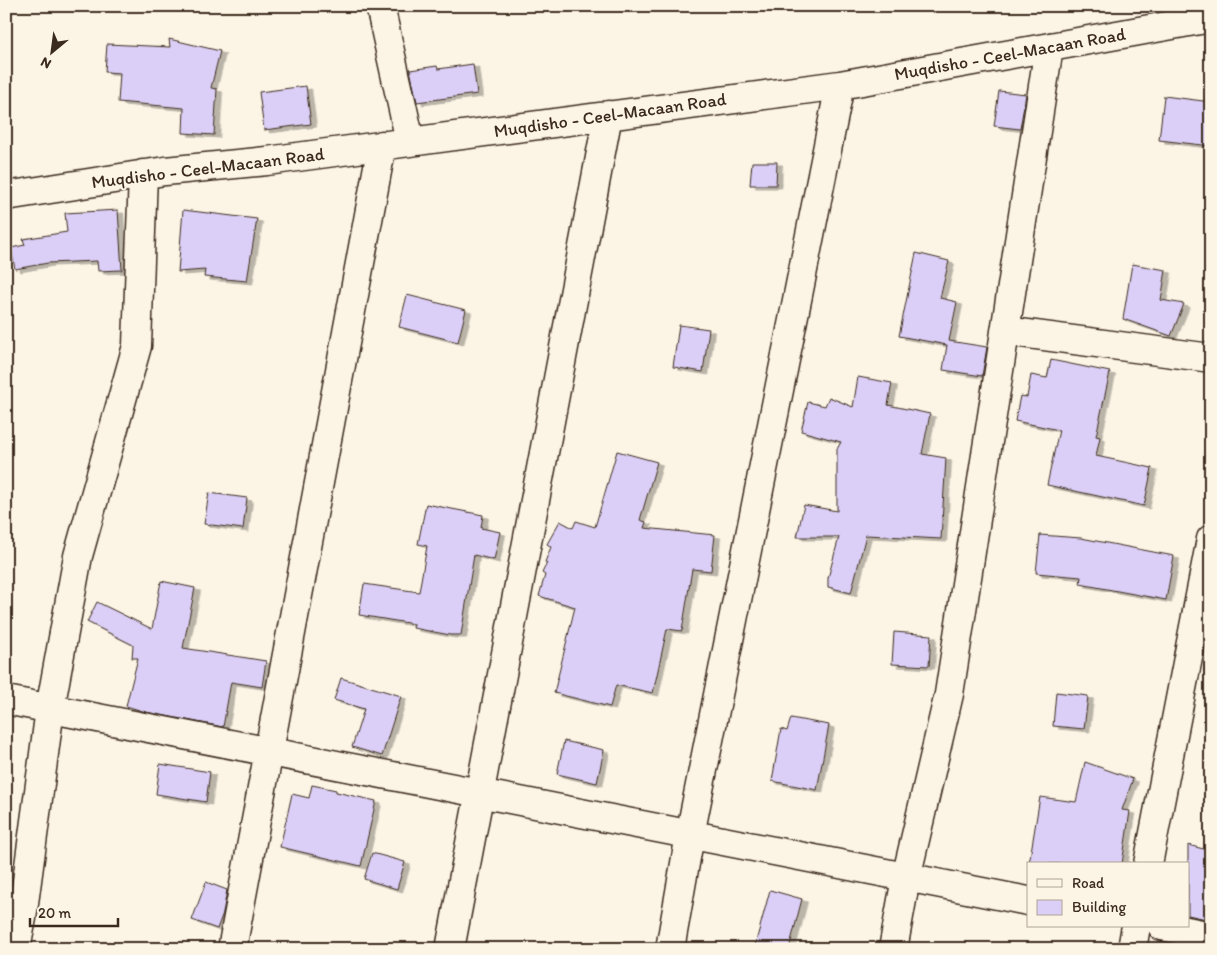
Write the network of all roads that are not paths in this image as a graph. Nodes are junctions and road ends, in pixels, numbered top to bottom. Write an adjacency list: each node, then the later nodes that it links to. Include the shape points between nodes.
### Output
1 (380, 6): 6 (street)
2 (1211, 18): 3 (street, Muqdisho - Ceel-Macaan Road)
3 (1050, 47): 4 (street, Muqdisho - Ceel-Macaan Road); 10 (street)
4 (840, 85): 5 (street, Muqdisho - Ceel-Macaan Road); 17 (street)
5 (608, 116): 6 (street, Muqdisho - Ceel-Macaan Road); 16 (street)
6 (410, 142): 7 (street, Muqdisho - Ceel-Macaan Road)
7 (382, 145): 8 (street, Muqdisho - Ceel-Macaan Road); 15 (street)
8 (143, 174): 9 (street, Muqdisho - Ceel-Macaan Road); 14 (street, via 137,346 78,556)
9 (8, 194)
10 (1005, 331): 11 (street); 19 (street, via 949,694)
11 (1211, 358)
12 (1211, 539): 18 (street)
13 (6, 700): 14 (street)
14 (50, 709): 15 (street); 24 (street)
15 (269, 752): 16 (street); 25 (street)
16 (480, 794): 17 (street); 26 (street)
17 (690, 835): 19 (street); 27 (street)
18 (1148, 862)
19 (906, 878): 20 (street); 28 (street)
20 (1027, 901)
21 (1136, 928): 29 (street)
22 (1172, 928): 23 (street)
23 (1211, 936)
24 (16, 949)
25 (232, 949)
26 (450, 949)
27 (670, 949)
28 (893, 949)
29 (1132, 949)

